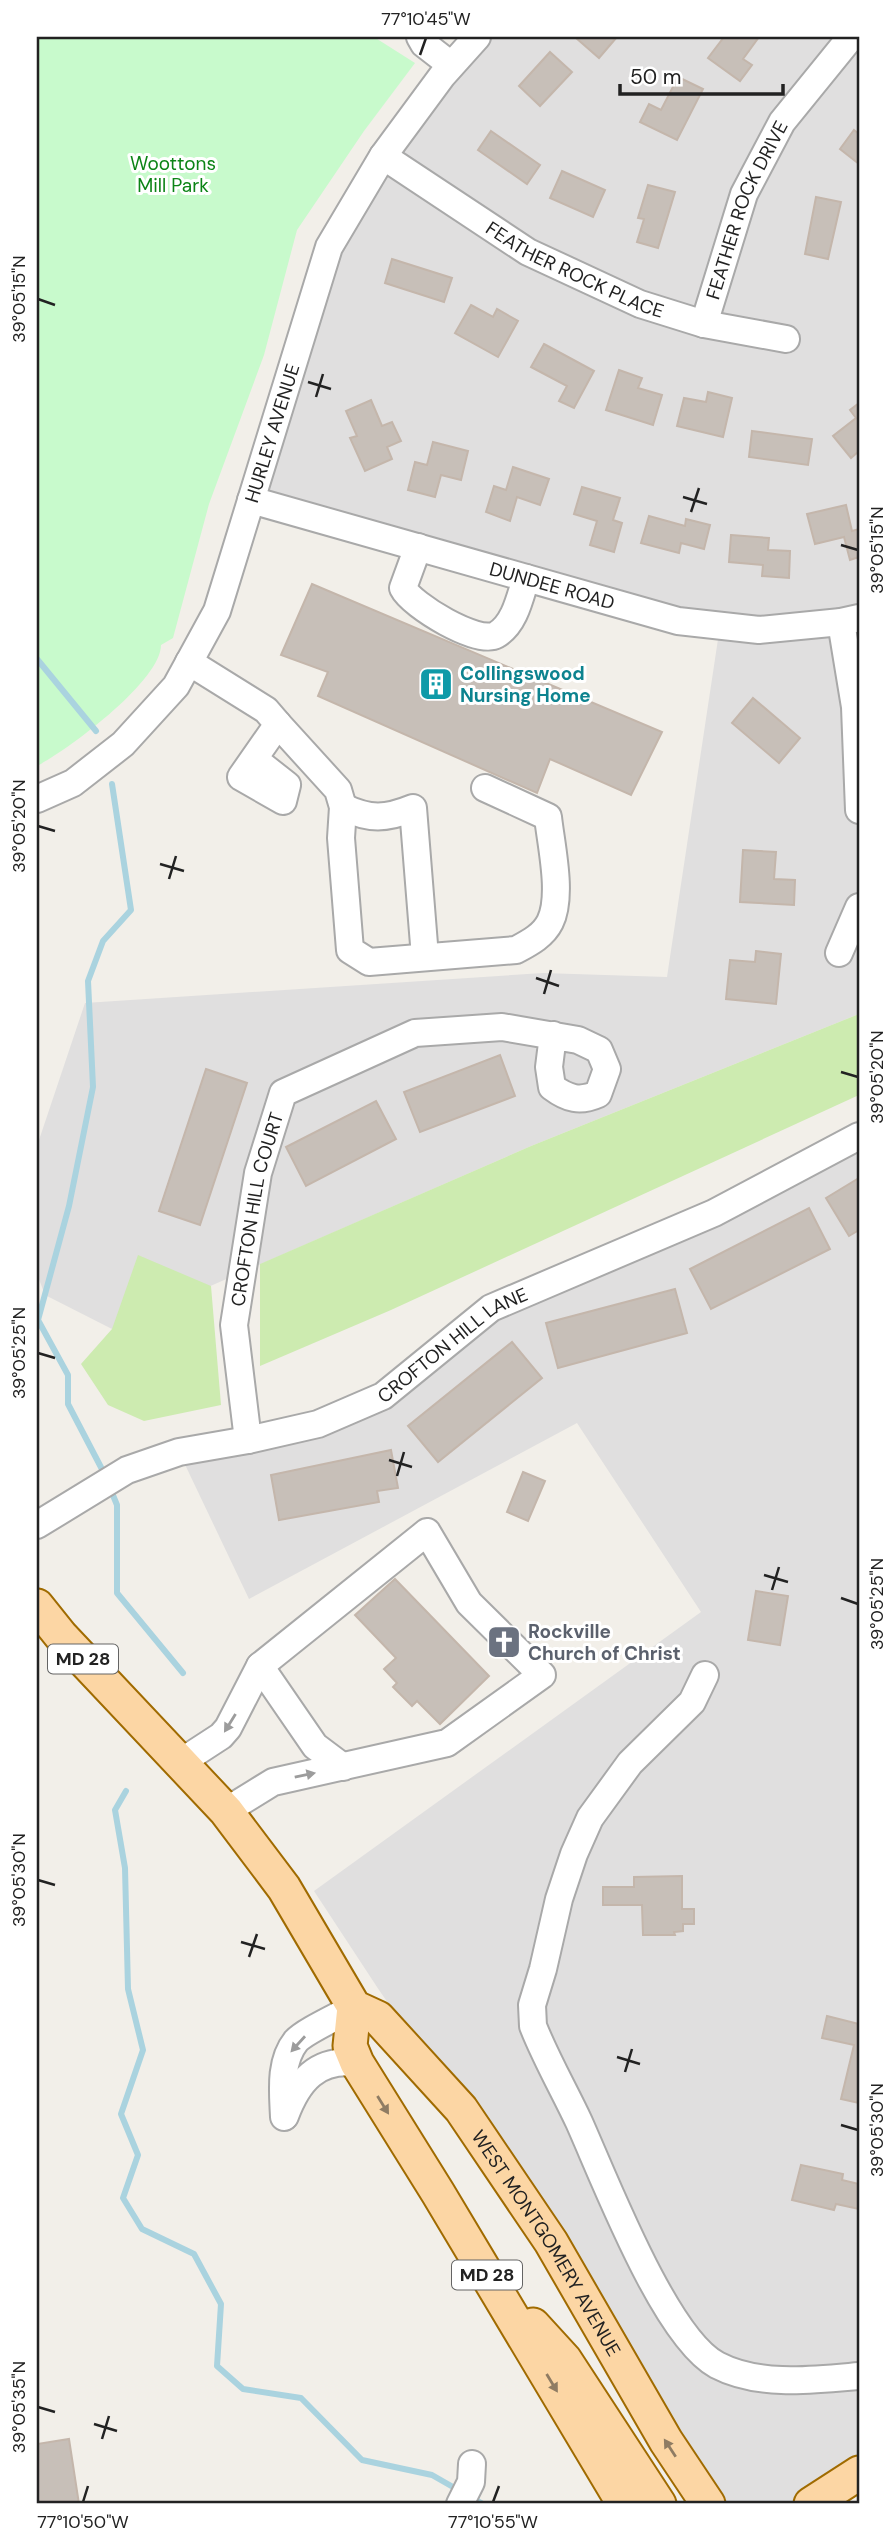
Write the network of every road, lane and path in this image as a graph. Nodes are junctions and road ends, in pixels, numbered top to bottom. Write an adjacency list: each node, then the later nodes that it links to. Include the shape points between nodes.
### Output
1 (420, 37): 4 (street)
2 (477, 37): 4 (street, HURLEY AVENUE)
3 (851, 37): 6 (street, FEATHER ROCK DRIVE, via 782,122 744,194)
4 (451, 65): 5 (street, HURLEY AVENUE)
5 (383, 156): 6 (street, FEATHER ROCK PLACE, via 528,253 640,304); 8 (street, HURLEY AVENUE, via 329,247)
6 (704, 324): 7 (street, FEATHER ROCK PLACE)
7 (786, 339)
8 (251, 500): 9 (street, DUNDEE ROAD); 12 (street, HURLEY AVENUE, via 217,611)
9 (418, 547): 10 (street, DUNDEE ROAD); 10 (street, via 403,588 407,597 479,637 494,636 506,626)
10 (526, 578): 11 (street, DUNDEE ROAD, via 678,621 760,630)
11 (850, 620): 18 (street)
12 (189, 662): 13 (street, via 266,710); 16 (street, HURLEY AVENUE, via 176,686 122,744 73,783)
13 (278, 724): 14 (street); 17 (street, via 338,790)
14 (254, 759)
15 (485, 788): 21 (street, via 548,817 556,894 550,922 534,940 516,950)
16 (37, 799)
17 (343, 807): 21 (street, via 341,838 350,950 369,962); 21 (street, via 376,817 393,817 413,808)
18 (859, 810)
19 (859, 906): 20 (street)
20 (839, 953)
21 (425, 957)
22 (553, 1035): 24 (street, CROFTON HILL COURT, via 502,1027 415,1033 283,1093 258,1173 234,1325)
23 (859, 1136): 24 (street, CROFTON HILL LANE, via 714,1213 491,1308 383,1396 318,1424)
24 (248, 1440): 25 (street, CROFTON HILL LANE, via 179,1452 127,1470)
25 (37, 1525)
26 (37, 1606): 29 (main road, WEST MONTGOMERY AVENUE / MD 28)
27 (260, 1666): 29 (street, one-way to 29, via 229,1728); 30 (street, via 316,1746); 30 (street, via 427,1532 469,1603 542,1675 447,1743)
28 (705, 1675): 35 (street, via 692,1702 630,1763 590,1818 559,1899 532,2005 533,2026 648,2271 678,2326 702,2355 733,2372 760,2378)
29 (181, 1762): 31 (main road, WEST MONTGOMERY AVENUE / MD 28)
30 (343, 1767): 31 (street, one-way to 30, via 265,1785)
31 (226, 1811): 32 (main road, WEST MONTGOMERY AVENUE / MD 28, via 284,1888)
32 (354, 2007): 33 (main road, MD 28, via 350,2046); 33 (street, one-way to 33, via 297,2040 282,2084 284,2117 311,2072 344,2061); 39 (main road, WEST MONTGOMERY AVENUE / MD 28, one-way to 32, via 666,2441 551,2242 461,2109 378,2018)
33 (357, 2063): 34 (main road, MD 28, one-way to 34)
34 (488, 2277): 37 (main road, MD 28, one-way to 37); 38 (main road, via 565,2360)
35 (859, 2376)
36 (859, 2473): 40 (main road)
37 (624, 2504)
38 (659, 2504)
39 (708, 2504)
40 (811, 2504)

